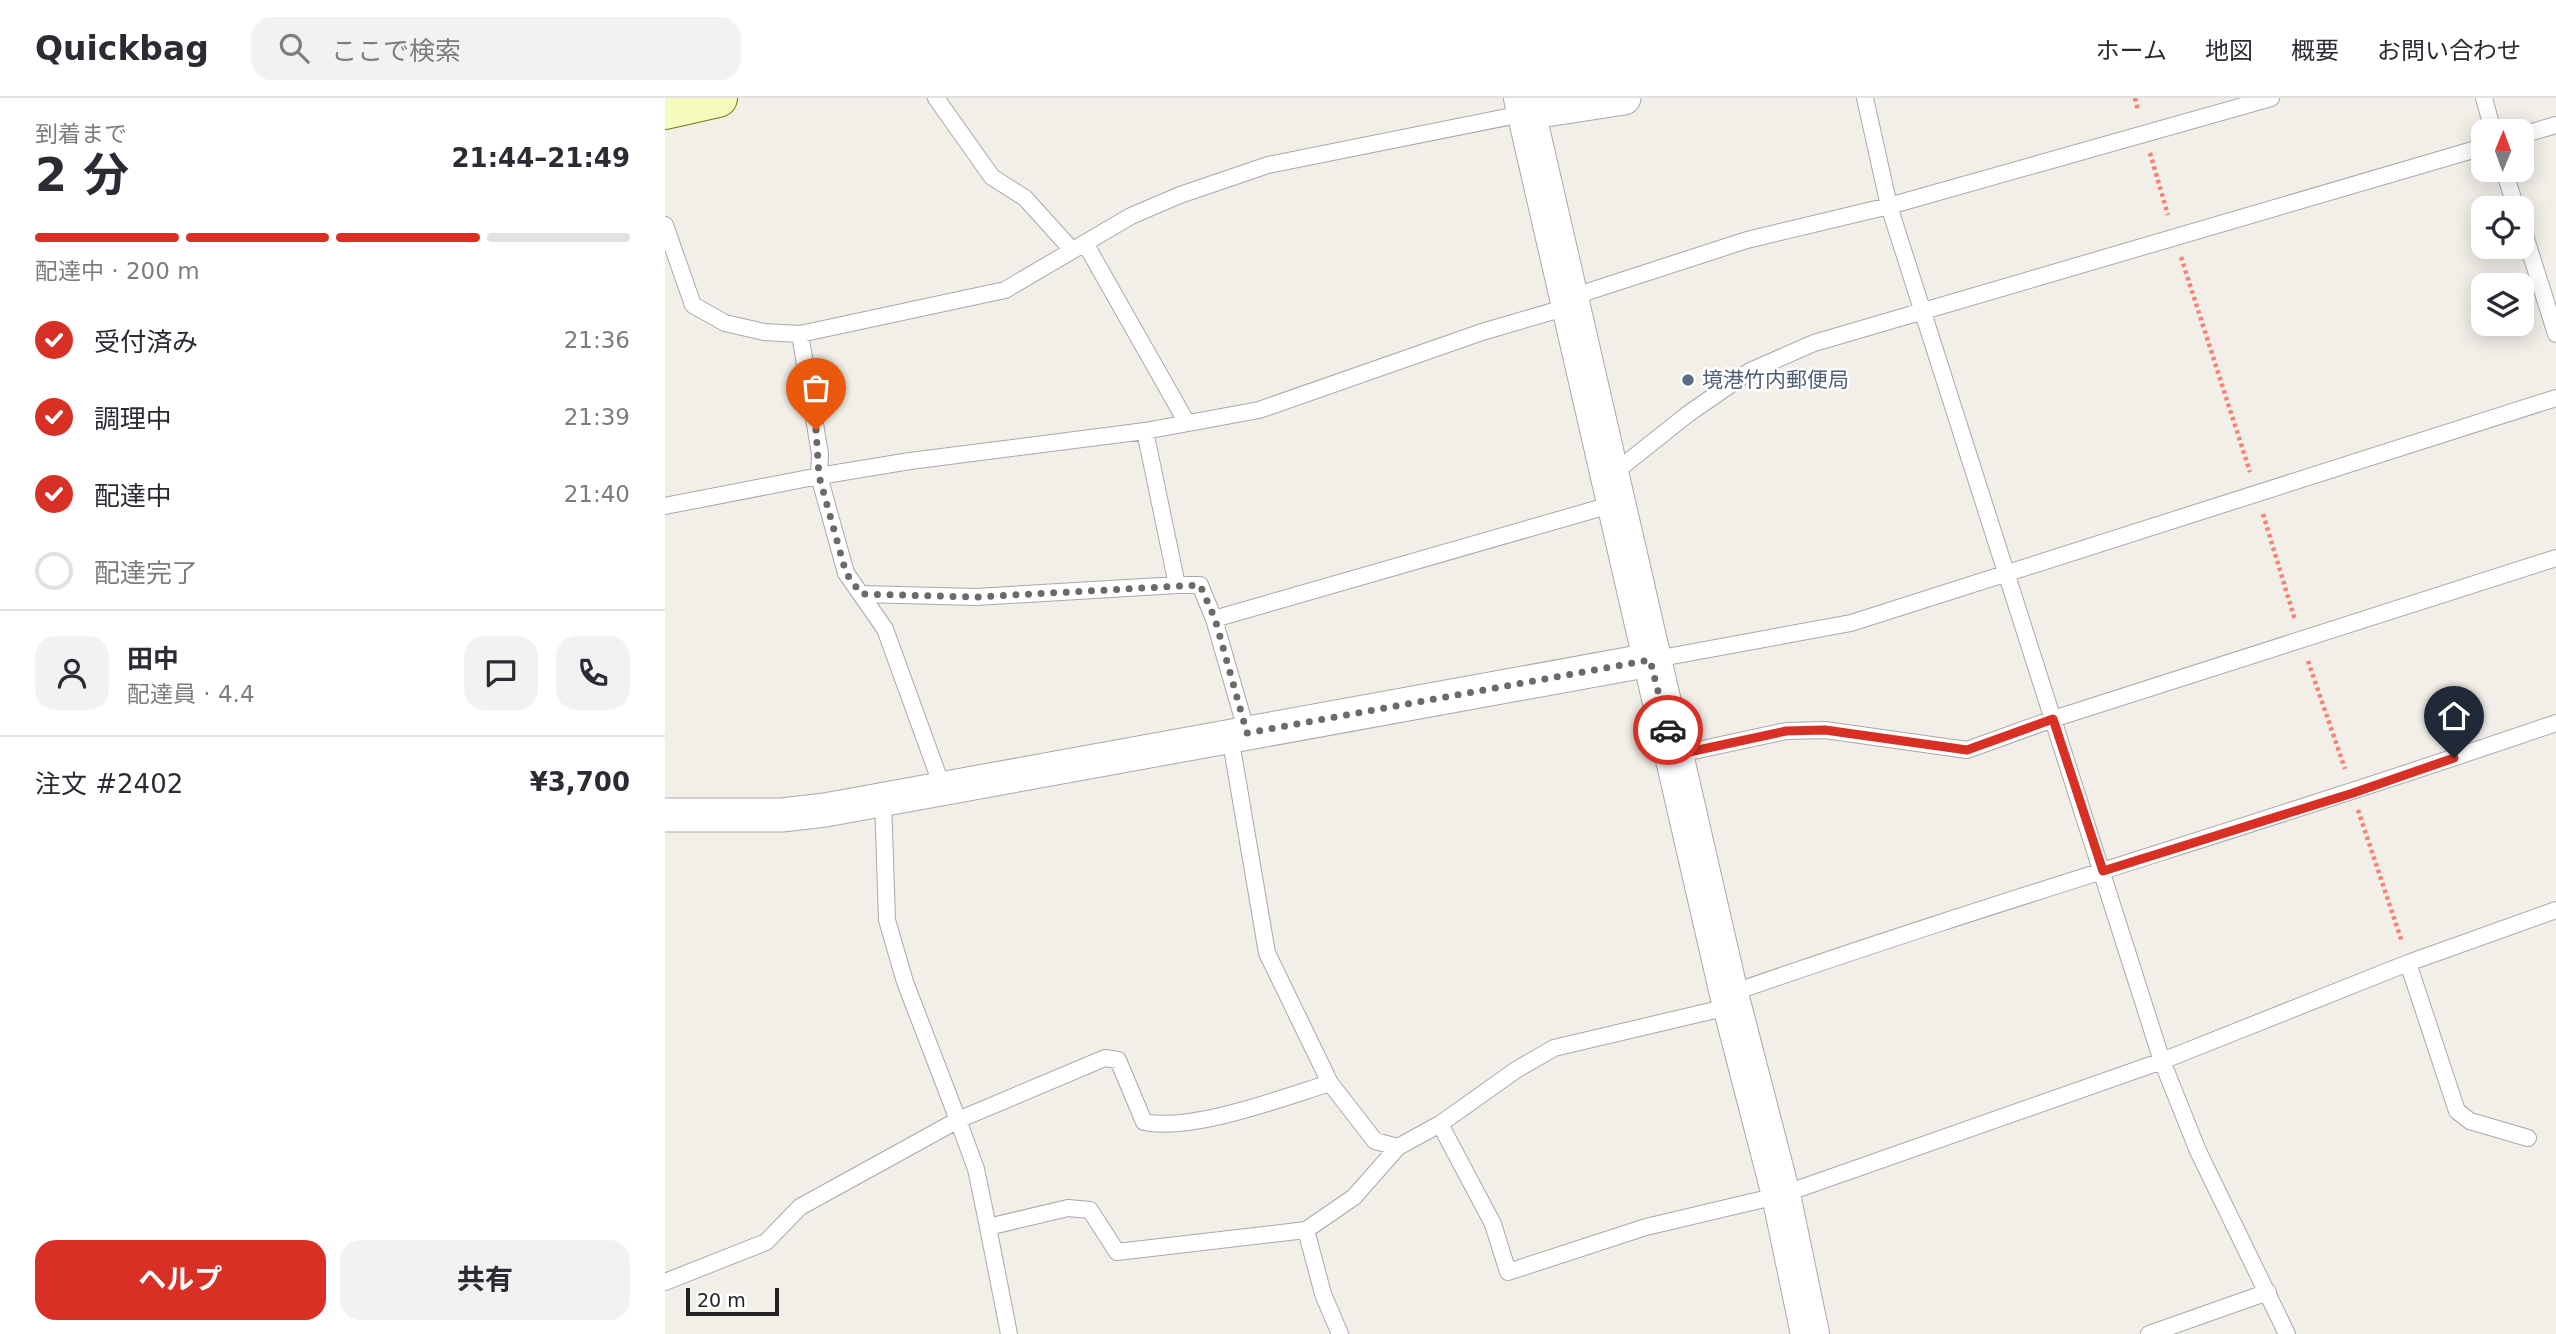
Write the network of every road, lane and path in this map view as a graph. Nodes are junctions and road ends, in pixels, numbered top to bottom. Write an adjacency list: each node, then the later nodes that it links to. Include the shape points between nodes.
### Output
1 (718, 98): 9 (main road)
2 (936, 98): 18 (lane, via 992,177 1025,198)
3 (1624, 98): 8 (street)
4 (1865, 98): 15 (lane)
5 (2135, 98): 13 (path)
6 (2271, 98): 13 (lane)
7 (2484, 98): 10 (lane)
8 (1525, 106): 18 (lane, via 1268,165 1131,216); 20 (street)
9 (665, 110)
10 (2490, 119)
11 (2556, 125): 12 (lane)
12 (2534, 131)
13 (2144, 134): 15 (lane); 17 (path)
14 (2471, 150): 17 (lane)
15 (1889, 206): 20 (lane, via 1747,240 1587,292); 21 (lane)
16 (665, 225): 22 (lane, via 693,305 725,323)
17 (2175, 238): 21 (lane); 29 (path)
18 (1079, 246): 22 (lane, via 1005,290); 25 (lane)
19 (2532, 259): 23 (lane)
20 (1571, 306): 25 (lane, via 1259,410); 28 (street)
21 (1924, 311): 28 (lane, via 1814,343 1750,371 1688,414); 32 (lane)
22 (800, 334): 27 (lane, via 820,454)
23 (2556, 334)
24 (2556, 398): 29 (lane)
25 (1187, 424): 26 (lane)
26 (1145, 431): 27 (lane); 33 (lane)
27 (819, 476): 30 (lane); 34 (lane, via 846,573)
28 (1611, 490): 35 (lane); 37 (street)
29 (2257, 494): 32 (lane); 36 (path)
30 (665, 506)
31 (2556, 558): 36 (lane)
32 (2005, 573): 37 (lane, via 1851,623); 38 (lane)
33 (1177, 585): 34 (lane, via 976,597); 35 (lane, via 1200,585)
34 (861, 594): 42 (lane, via 885,629)
35 (1215, 619): 40 (lane)
36 (2301, 641): 38 (lane); 43 (path)
37 (1650, 660): 40 (street); 41 (street)
38 (2053, 719): 41 (lane, via 1967,750 1825,730 1786,731); 46 (lane)
39 (2556, 723): 43 (lane)
40 (1238, 735): 42 (street); 51 (lane, via 1267,953)
41 (1675, 755): 49 (street)
42 (943, 789): 44 (street)
43 (2353, 793): 46 (lane); 48 (path)
44 (883, 800): 45 (street, via 782,816); 52 (lane, via 887,920 905,982)
45 (665, 815)
46 (2103, 871): 49 (lane, via 1917,928); 50 (lane)
47 (2556, 910): 48 (lane)
48 (2408, 962): 50 (lane); 54 (lane, via 2457,1111 2470,1121)
49 (1731, 1000): 53 (lane, via 1554,1048); 56 (street)
50 (2162, 1060): 56 (lane); 60 (lane, via 2198,1151)
51 (1330, 1083): 52 (lane, via 1257,1106 1163,1125 1144,1122 1118,1060 1105,1058); 55 (lane, via 1375,1142)
52 (958, 1120): 57 (lane, via 976,1169); 59 (lane, via 800,1207 767,1242)
53 (1440, 1124): 55 (lane); 56 (lane, via 1493,1224 1508,1272 1646,1227)
54 (2528, 1138)
55 (1398, 1147): 58 (lane, via 1354,1197)
56 (1781, 1195): 63 (street)
57 (988, 1227): 58 (lane, via 1068,1208 1090,1210 1117,1252); 61 (lane)
58 (1306, 1230): 62 (lane, via 1323,1294)
59 (665, 1282)
60 (2268, 1292): 64 (lane); 65 (lane)
61 (1009, 1334)
62 (1340, 1334)
63 (1810, 1334)
64 (2149, 1334)
65 (2287, 1334)

